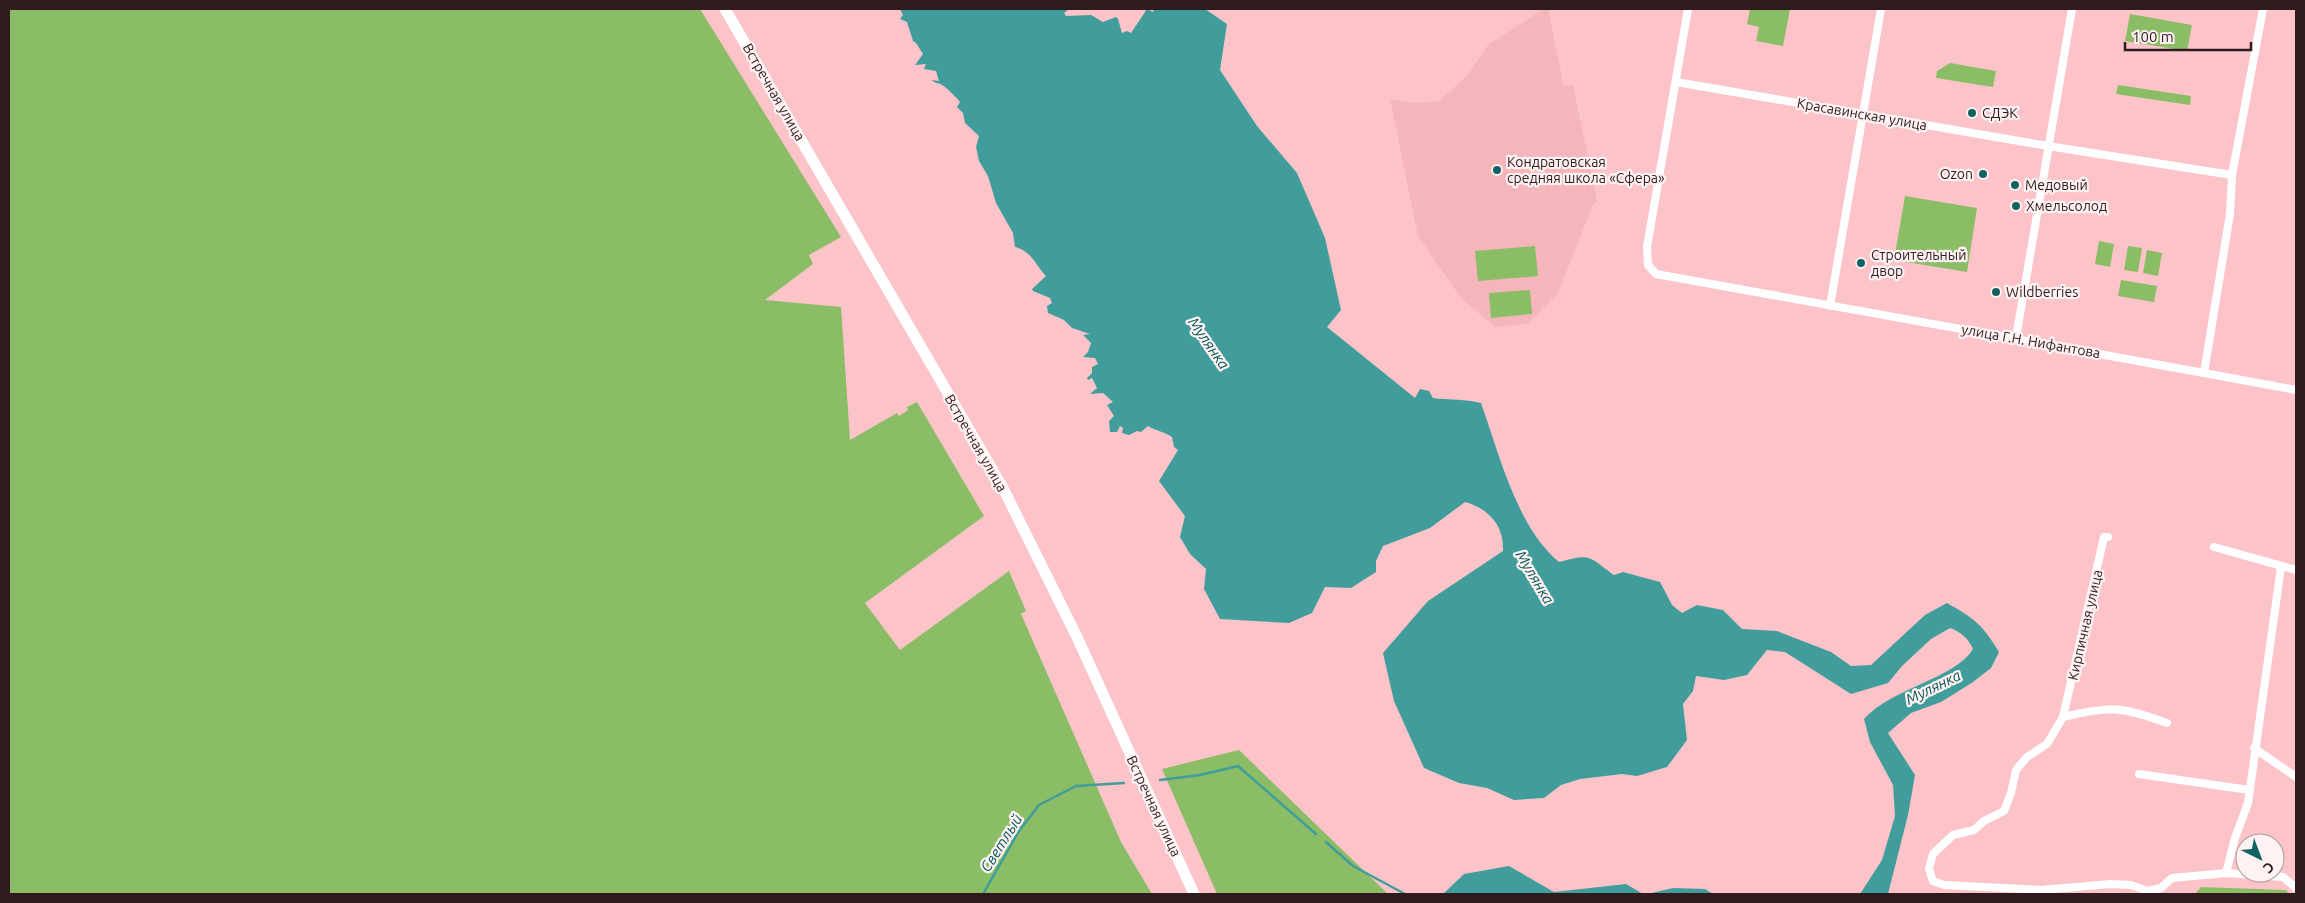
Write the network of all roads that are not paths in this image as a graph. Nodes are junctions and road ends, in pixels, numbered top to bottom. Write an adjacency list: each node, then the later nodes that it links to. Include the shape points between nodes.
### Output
1 (725, 9): 26 (main road, Встречная улица, via 1004,490 1077,637)
2 (1688, 9): 6 (street)
3 (1881, 9): 7 (street)
4 (2072, 9): 8 (street)
5 (2263, 9): 9 (street)
6 (1676, 82): 7 (street, Красавинская улица); 10 (street, улица Г.Н. Нифантова, via 1654,200 1648,247 1651,270 1662,276)
7 (1864, 114): 8 (street, Красавинская улица); 10 (street)
8 (2048, 146): 9 (street, Красавинская улица); 11 (street)
9 (2232, 175): 12 (street, via 2230,214)
10 (1830, 306): 11 (street, улица Г.Н. Нифантова)
11 (2016, 338): 12 (street, улица Г.Н. Нифантова)
12 (2204, 373): 13 (street, улица Г.Н. Нифантова)
13 (2296, 390)
14 (2108, 537): 18 (street, Кирпичная улица, via 2104,537)
15 (2214, 547): 16 (street)
16 (2281, 567): 17 (street); 20 (street)
17 (2296, 570)
18 (2063, 718): 19 (street, via 2116,708 2133,710); 24 (street, Кирпичная улица, via 2046,744 2027,757 2016,770 2004,811 1974,830 1953,835 1933,854 1930,869 1933,881 1944,885 2042,890 2110,884 2148,891 2161,888 2172,878)
19 (2167, 723)
20 (2254, 748): 22 (street); 23 (street)
21 (2139, 774): 23 (street)
22 (2296, 777)
23 (2249, 790): 24 (street, via 2248,803)
24 (2226, 873): 25 (street, via 2283,877)
25 (2296, 888)
26 (1194, 894)

